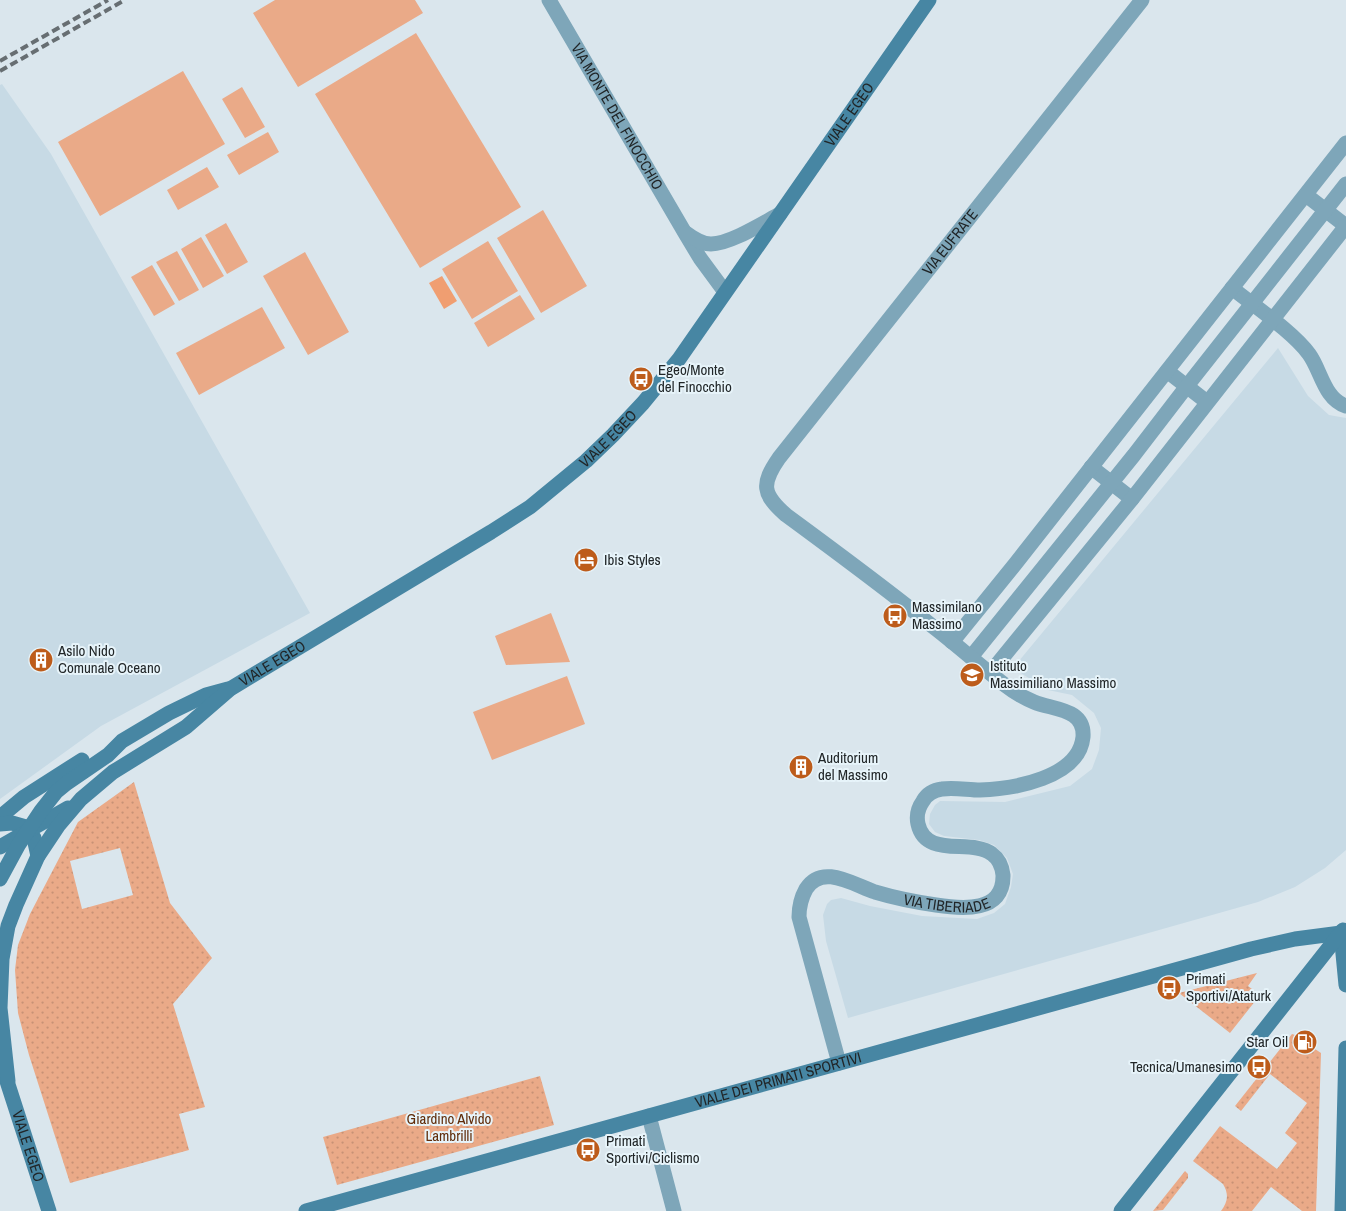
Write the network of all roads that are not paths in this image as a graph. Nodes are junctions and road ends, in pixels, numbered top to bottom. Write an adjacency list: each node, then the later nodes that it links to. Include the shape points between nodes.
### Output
1 (550, 0): 10 (street, VIA MONTE DEL FINOCCHIO)
2 (929, 0): 8 (main road, VIALE EGEO)
3 (1142, 0): 21 (street, VIA EUFRATE, via 779,458 768,476)
4 (1346, 143): 6 (street)
5 (1346, 184): 7 (street)
6 (1306, 195): 7 (street); 11 (street)
7 (1325, 210): 9 (street); 13 (street)
8 (780, 214): 10 (street, via 717,243 698,241); 12 (main road, VIALE EGEO)
9 (1346, 226): 14 (street)
10 (684, 233): 12 (street, VIA MONTE DEL FINOCCHIO)
11 (1232, 288): 13 (street); 15 (street)
12 (725, 292): 29 (main road, VIALE EGEO, via 679,359 643,403 594,453 542,498)
13 (1252, 303): 14 (street); 16 (street)
14 (1273, 321): 17 (street); 18 (street, via 1307,352 1330,393 1337,402)
15 (1167, 371): 16 (street); 19 (street)
16 (1187, 386): 17 (street); 20 (street)
17 (1207, 402): 22 (street)
18 (1346, 406)
19 (1091, 466): 20 (street); 23 (street)
20 (1112, 483): 22 (street); 24 (street)
21 (766, 487): 26 (street, VIA TIBERIADE, via 770,499 786,515)
22 (1132, 499): 25 (street)
23 (1016, 563): 24 (street); 26 (street)
24 (1035, 578): 25 (street); 27 (street)
25 (1054, 594): 28 (street)
26 (952, 642): 27 (street, VIA TIBERIADE)
27 (971, 658): 28 (street, VIA TIBERIADE)
28 (990, 673): 41 (street, VIA TIBERIADE, via 1030,701 1073,714 1082,728 1080,748 1069,765 1044,777 982,790 943,788 931,792 920,805 918,824 933,843 981,849 998,860 1002,868 1002,885 988,903 968,907 923,903 830,876 820,878 808,887 799,917)
29 (230, 689): 30 (main road, VIALE EGEO, via 189,702); 31 (main road, VIALE EGEO, via 186,727 114,772)
30 (122, 741): 32 (main road, via 85,758); 34 (main road, VIALE EGEO, via 62,787)
31 (81, 799): 34 (main road, VIALE EGEO); 36 (main road, VIALE EGEO)
32 (0, 817)
33 (0, 824): 34 (main road, via 16,823)
34 (29, 829): 35 (main road); 36 (main road); 37 (main road, VIALE EGEO)
35 (0, 847)
36 (38, 856): 43 (main road, VIALE EGEO, via 8,926 3,949 1,1020)
37 (0, 879)
38 (1343, 930): 39 (main road); 41 (main road, VIALE DEI PRIMATI SPORTIVI, via 1251,949); 48 (main road)
39 (1346, 985)
40 (1346, 1048): 49 (main road)
41 (839, 1063): 44 (main road, VIALE DEI PRIMATI SPORTIVI)
42 (0, 1065): 43 (main road, VIALE EGEO)
43 (8, 1081): 45 (main road, VIALE EGEO)
44 (649, 1116): 46 (main road, VIALE DEI PRIMATI SPORTIVI); 47 (street)
45 (49, 1211)
46 (306, 1211)
47 (674, 1211)
48 (1121, 1211)
49 (1342, 1211)

